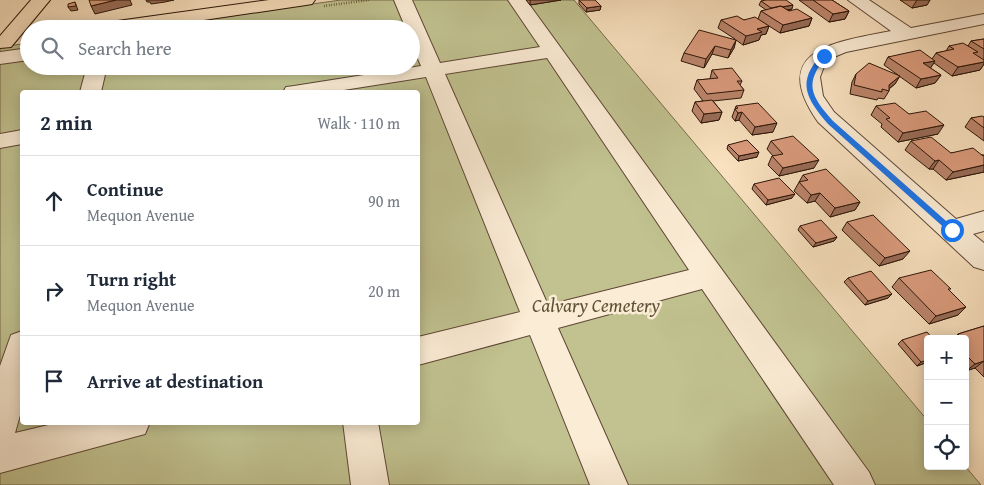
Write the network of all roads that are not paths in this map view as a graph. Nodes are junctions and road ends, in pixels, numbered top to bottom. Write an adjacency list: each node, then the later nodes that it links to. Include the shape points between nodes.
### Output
1 (41, 0): 7 (main road)
2 (306, 0): 8 (main road)
3 (404, 0): 9 (street)
4 (517, 0): 15 (street)
5 (857, 0): 11 (street)
6 (984, 19): 11 (street)
7 (22, 20)
8 (164, 20)
9 (413, 20)
10 (20, 23): 14 (main road)
11 (906, 33): 26 (street, via 849,45 828,53 812,68 809,87 814,102 831,122)
12 (420, 37): 17 (street)
13 (20, 43): 14 (main road)
14 (1, 48): 16 (street)
15 (553, 51): 17 (street); 28 (street)
16 (20, 52)
17 (434, 70): 18 (street); 29 (street)
18 (420, 72)
19 (95, 75): 21 (street)
20 (404, 75): 22 (street)
21 (91, 90)
22 (316, 90)
23 (20, 137): 24 (street)
24 (0, 141)
25 (984, 221): 26 (street)
26 (952, 230): 27 (street)
27 (984, 258)
28 (710, 276): 29 (street); 38 (street)
29 (539, 319): 30 (street); 37 (street)
30 (420, 350)
31 (20, 353): 34 (street)
32 (121, 425): 35 (street)
33 (360, 425): 36 (street)
34 (0, 428)
35 (0, 455)
36 (370, 485)
37 (609, 485)
38 (856, 485)

